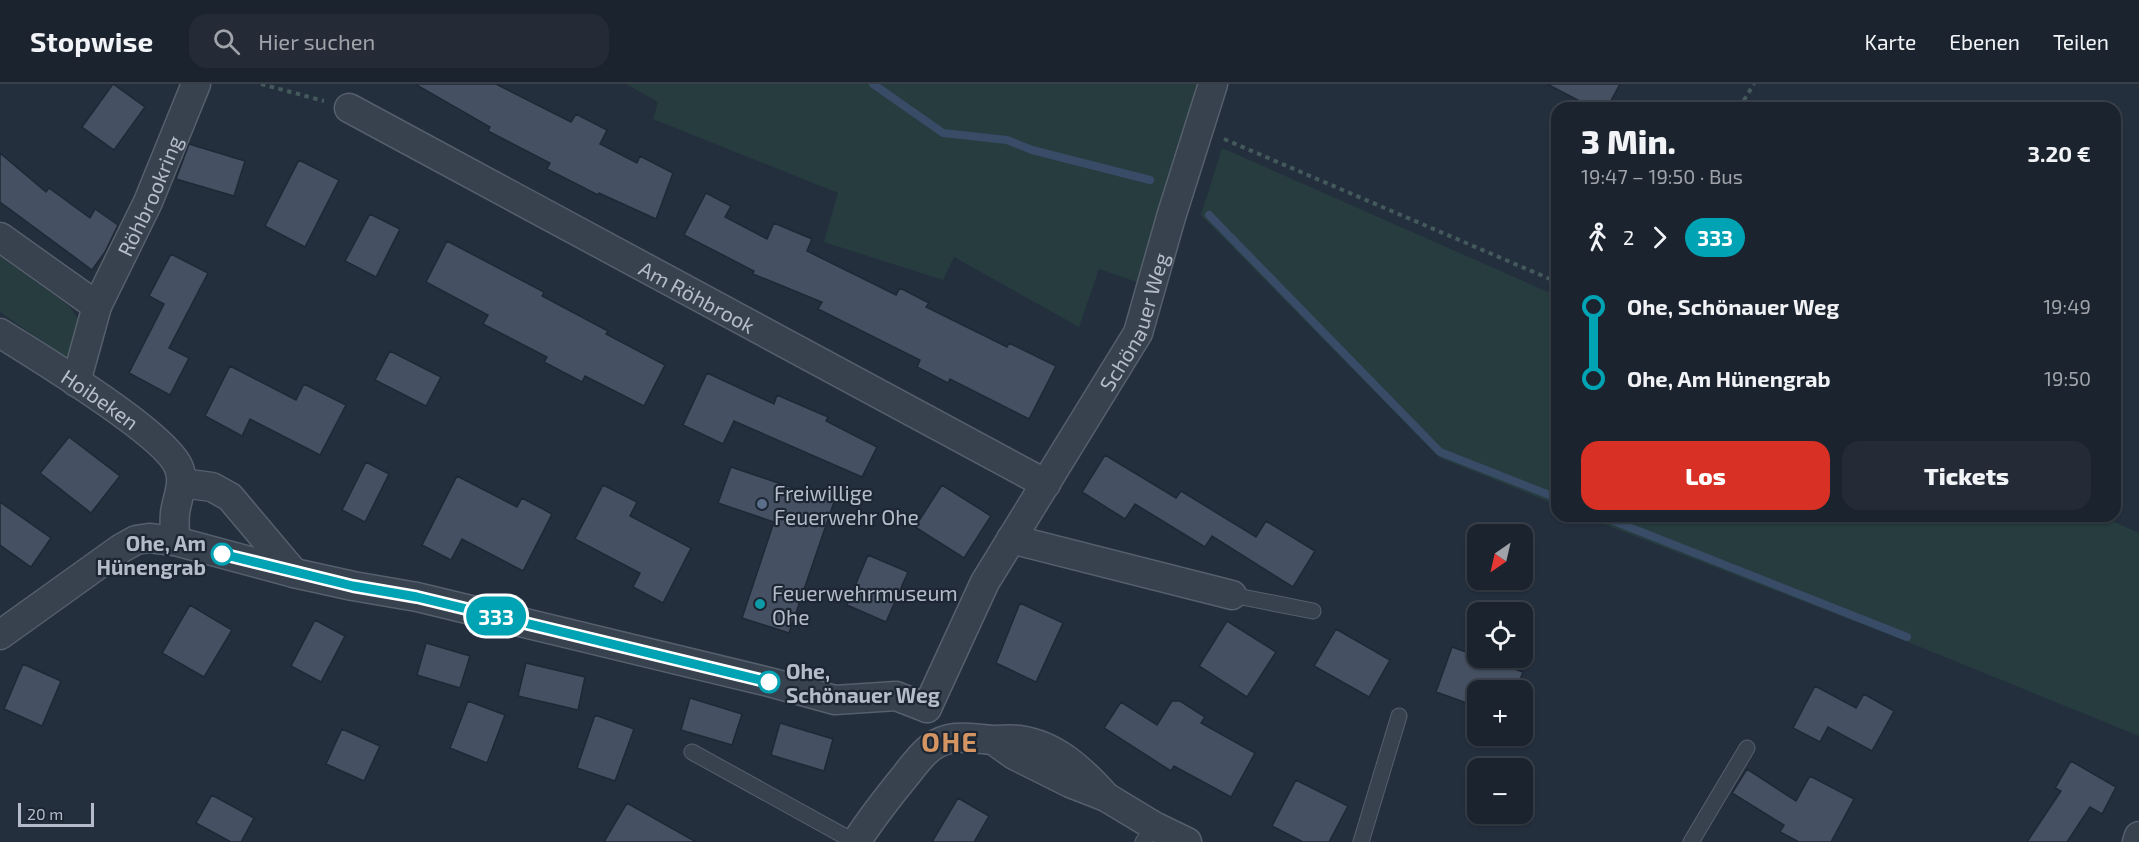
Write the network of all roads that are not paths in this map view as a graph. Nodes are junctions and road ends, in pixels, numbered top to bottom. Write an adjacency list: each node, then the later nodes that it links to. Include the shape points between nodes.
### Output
1 (196, 84): 5 (street, Röhbrookring, via 148,202)
2 (1213, 84): 9 (street, Schönauer Weg, via 1138,333)
3 (349, 108): 9 (street, Am Röhbrook)
4 (0, 237): 5 (street)
5 (97, 306): 7 (street, Röhbrookring)
6 (0, 333): 7 (street, Hoibeken)
7 (76, 382): 8 (street, Hoibeken, via 166,448 178,465)
8 (182, 483): 11 (street); 12 (street, via 212,487 230,497)
9 (1046, 484): 10 (street, Schönauer Weg)
10 (1011, 539): 13 (street); 16 (street, Schönauer Weg, via 971,609)
11 (175, 541): 12 (street); 15 (street, via 136,540)
12 (294, 573): 16 (street, via 417,597 835,700 896,696)
13 (1232, 595): 14 (lane)
14 (1313, 611)
15 (0, 635)
16 (927, 708): 18 (street)
17 (1399, 716): 25 (lane)
18 (948, 738): 21 (street, via 972,736 992,740 1014,755 1106,797); 23 (street, via 928,749 916,762)
19 (1747, 748): 26 (lane)
20 (692, 752): 23 (lane)
21 (1148, 834): 24 (street)
22 (2139, 836): 27 (street)
23 (856, 842)
24 (1187, 842)
25 (1361, 842)
26 (1691, 842)
27 (2137, 842)

